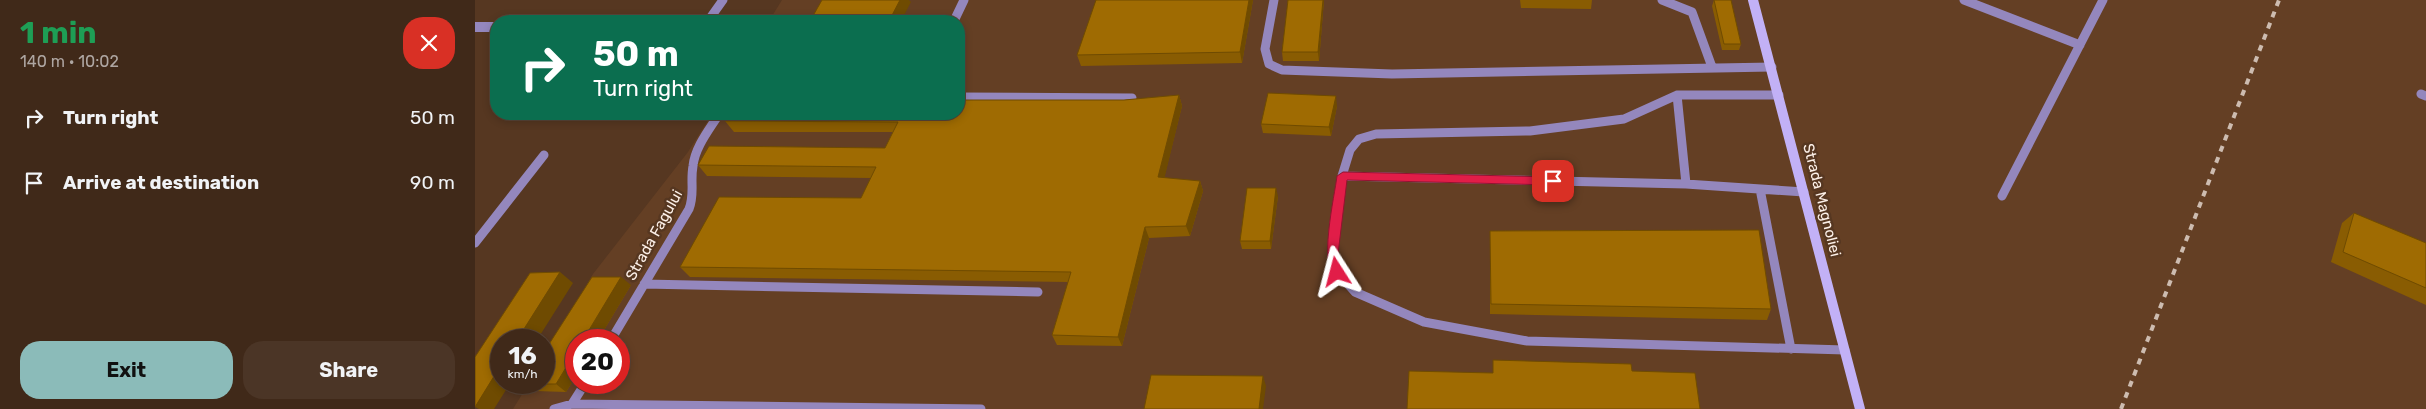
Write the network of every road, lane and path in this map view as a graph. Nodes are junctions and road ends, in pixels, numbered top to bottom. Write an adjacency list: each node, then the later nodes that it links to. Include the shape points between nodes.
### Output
1 (723, 0): 8 (lane)
2 (964, 0): 9 (lane)
3 (1274, 0): 13 (lane, via 1265,49 1269,64 1282,70 1392,74)
4 (1662, 0): 13 (lane, via 1691,12)
5 (1753, 0): 14 (main road, Strada Magnoliei)
6 (1964, 0): 12 (lane)
7 (2103, 0): 12 (lane)
8 (712, 15)
9 (957, 15)
10 (475, 27): 11 (street)
11 (490, 27)
12 (2080, 45): 25 (lane)
13 (1712, 67): 14 (lane)
14 (1771, 67): 16 (main road, Strada Magnoliei)
15 (1677, 95): 16 (lane); 21 (lane, via 1624,119 1530,131 1376,134 1359,139 1349,150); 22 (lane)
16 (1779, 95): 24 (main road, Strada Magnoliei)
17 (965, 97): 18 (lane)
18 (1132, 98)
19 (715, 120): 27 (lane, Strada Fagului, via 696,152 692,171 695,193 689,209)
20 (544, 155): 26 (lane)
21 (1343, 176): 22 (lane); 30 (lane, via 1332,254 1337,272 1355,292 1424,322 1527,341)
22 (1687, 184): 23 (lane)
23 (1760, 189): 24 (lane); 30 (lane)
24 (1804, 192): 31 (main road, Strada Magnoliei)
25 (2002, 196)
26 (475, 243)
27 (644, 284): 28 (lane); 29 (lane, Strada Fagului)
28 (1038, 292)
29 (617, 329)
30 (1791, 349): 31 (lane)
31 (1845, 350): 36 (main road, Strada Magnoliei)
32 (578, 394): 33 (lane)
33 (573, 404): 34 (lane); 35 (lane)
34 (554, 409)
35 (981, 409)
36 (1860, 409)

